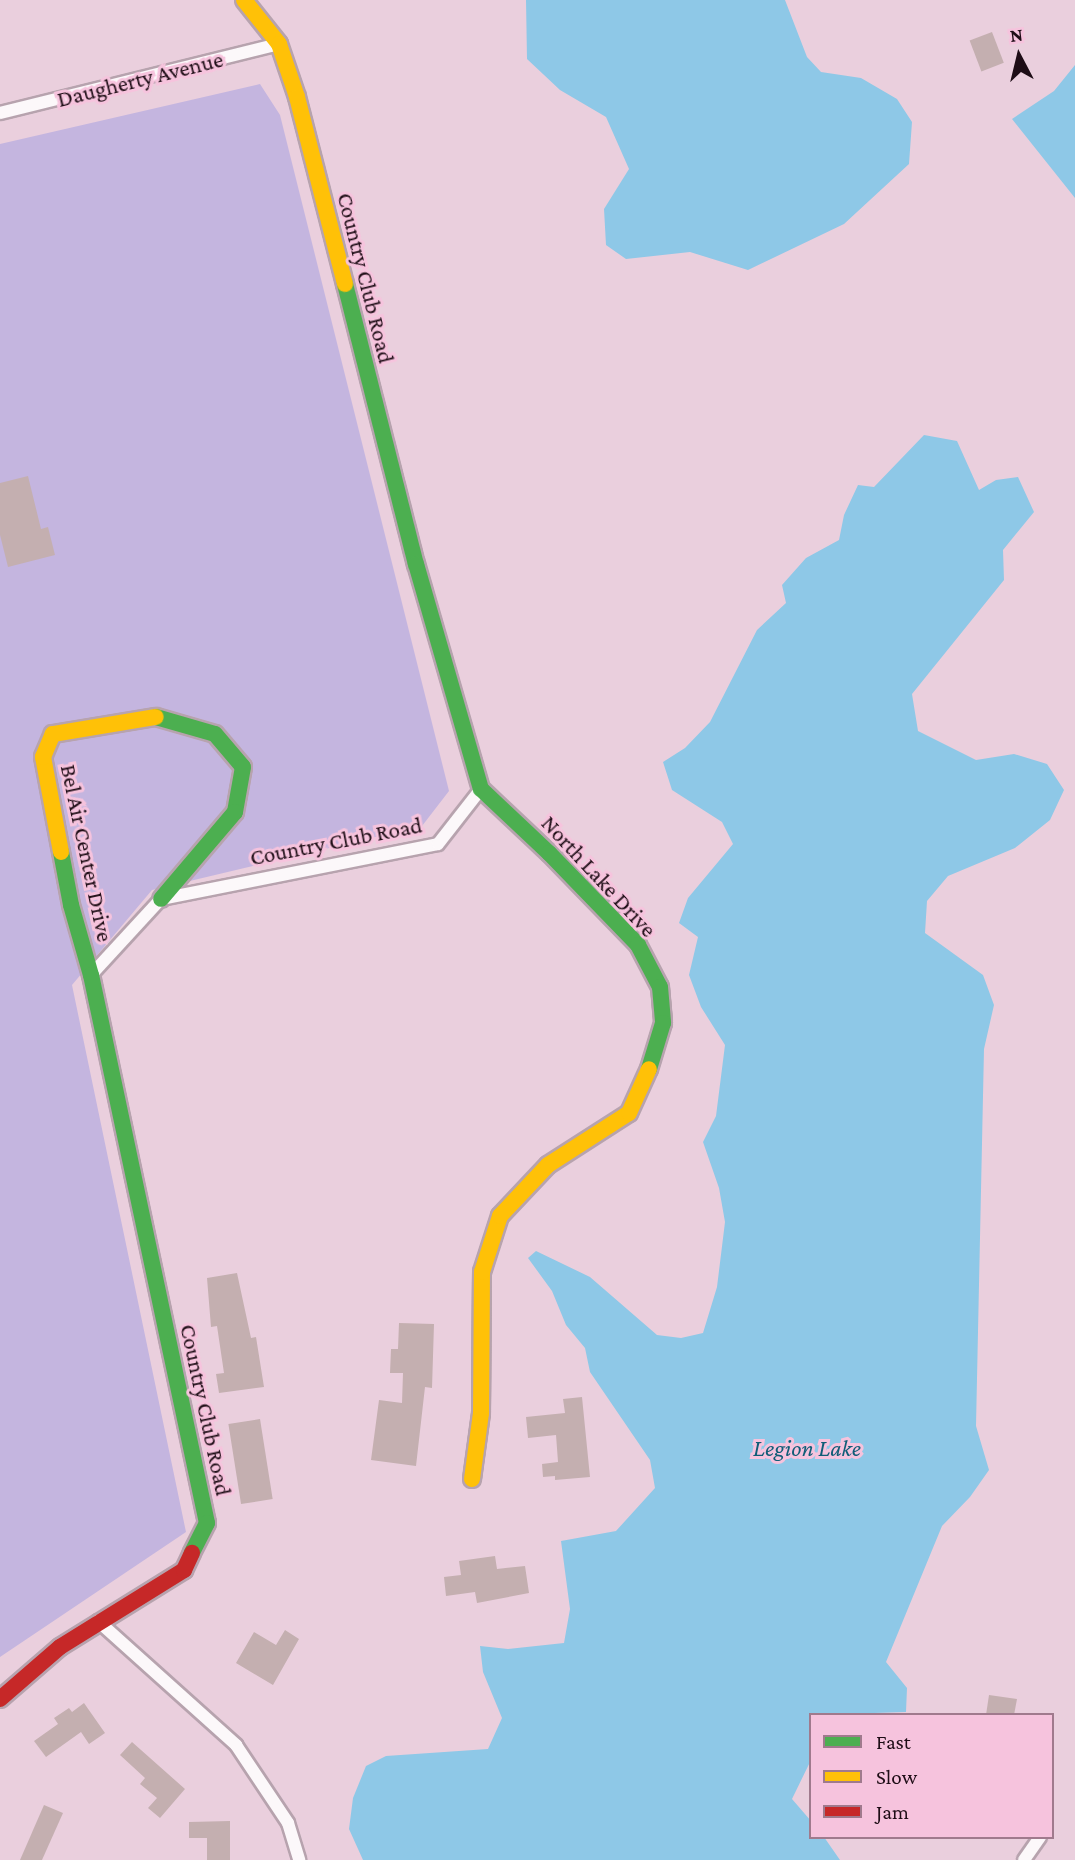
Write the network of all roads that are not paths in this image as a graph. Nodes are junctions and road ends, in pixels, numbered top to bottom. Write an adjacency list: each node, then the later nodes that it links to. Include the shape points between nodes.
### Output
1 (244, 0): 2 (street, Country Club Road)
2 (279, 44): 3 (street, Daugherty Avenue); 4 (street, Country Club Road, via 297,97 416,564)
3 (0, 113)
4 (481, 789): 5 (street, Country Club Road, via 438,844); 7 (street, North Lake Drive, via 638,945 660,987 663,1023 648,1073 629,1113 548,1165 500,1216 482,1272 481,1413)
5 (161, 899): 6 (street); 6 (street, Bel Air Center Drive, via 235,812 243,766 215,734 153,716 53,734 43,757 71,905)
6 (91, 975): 8 (street, Country Club Road, via 206,1523 184,1570)
7 (472, 1479)
8 (98, 1621): 9 (street, Country Club Road); 11 (street, via 236,1745 288,1823)
9 (0, 1699)
10 (1040, 1839): 12 (street)
11 (299, 1860)
12 (1024, 1860)

